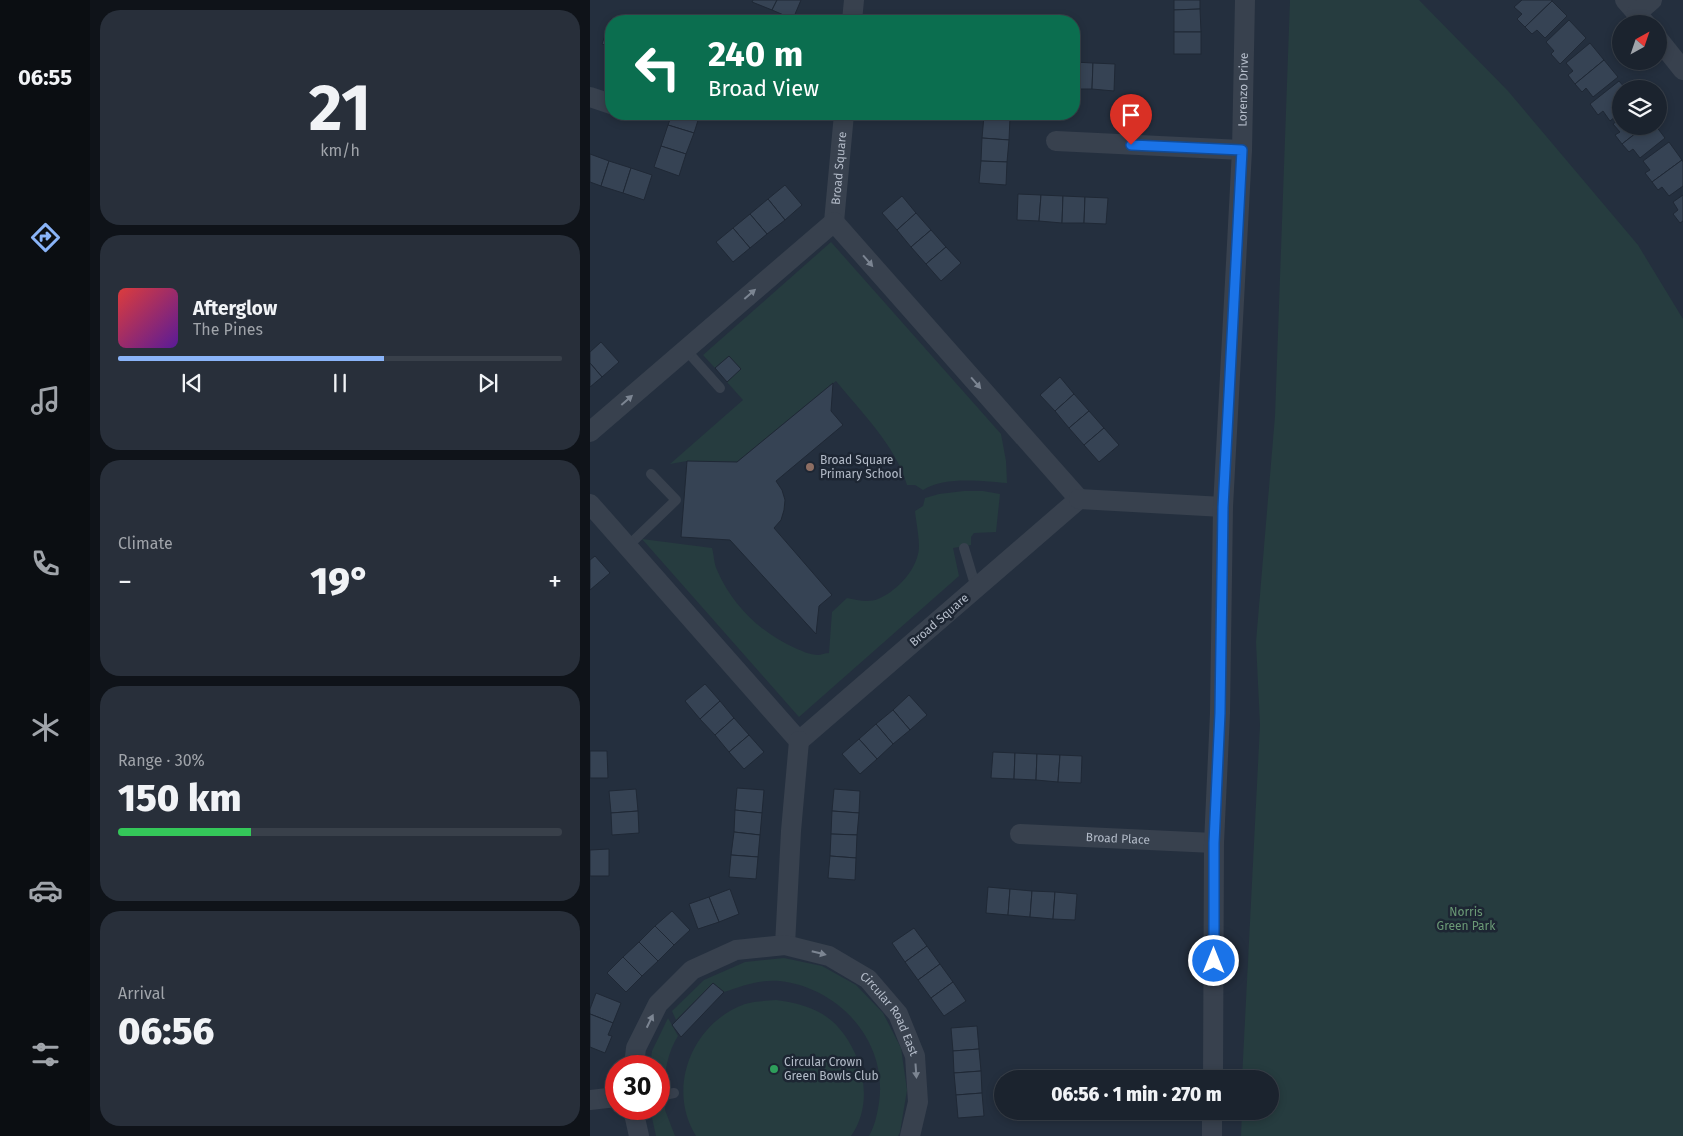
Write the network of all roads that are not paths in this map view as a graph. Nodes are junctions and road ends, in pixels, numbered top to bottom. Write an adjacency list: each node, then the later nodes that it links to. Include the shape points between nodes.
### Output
1 (854, 0): 3 (street)
2 (1245, 0): 10 (street, Lorenzo Drive)
3 (853, 15)
4 (1668, 51): 5 (street)
5 (1683, 70)
6 (590, 97): 7 (street)
7 (605, 102)
8 (843, 120): 11 (street, Broad Square)
9 (1056, 142): 10 (street)
10 (1242, 150): 18 (street, Lorenzo Drive)
11 (834, 222): 12 (street, Broad Square, one-way to 11); 16 (street, Broad Square, one-way to 16)
12 (686, 350): 13 (lane); 14 (street, Broad Square, one-way to 12)
13 (720, 388)
14 (590, 432)
15 (651, 474): 19 (lane, via 676,500)
16 (1079, 499): 18 (street); 21 (street, Broad Square)
17 (590, 504): 19 (street)
18 (1223, 507): 24 (street, Lorenzo Drive, via 1220,713)
19 (628, 546): 22 (street)
20 (964, 548): 21 (lane)
21 (976, 588): 22 (street, Broad Square)
22 (799, 741): 25 (street)
23 (1020, 834): 24 (street, Broad Place)
24 (1214, 843): 27 (street, Lorenzo Drive)
25 (785, 945): 26 (street, Circular Road East, one-way to 25, via 658,1004 692,970 736,950); 35 (street, Circular Road East, one-way to 35, via 829,956 868,979 898,1014 915,1056 918,1102)
26 (635, 1055)
27 (1213, 1070)
28 (674, 1093): 29 (lane)
29 (670, 1094)
30 (605, 1098): 31 (street)
31 (590, 1100)
32 (635, 1120): 34 (street)
33 (1212, 1120): 36 (street)
34 (639, 1136)
35 (910, 1136)
36 (1212, 1136)

